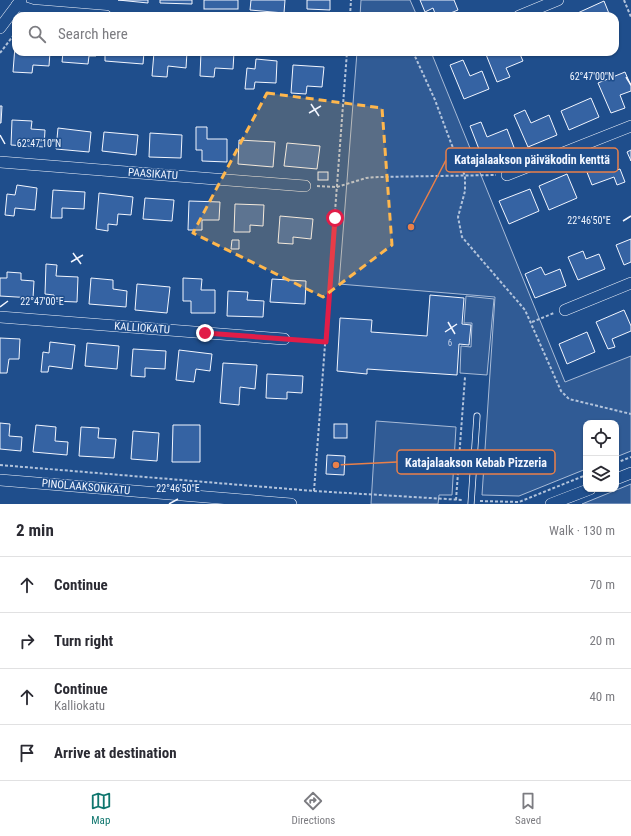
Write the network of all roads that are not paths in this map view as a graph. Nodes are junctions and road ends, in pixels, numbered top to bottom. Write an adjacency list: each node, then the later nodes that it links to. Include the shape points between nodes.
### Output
1 (558, 0): 6 (street)
2 (19, 3): 3 (street); 5 (street, via 32,10)
3 (12, 12)
4 (12, 12): 7 (street)
5 (57, 12)
6 (529, 12)
7 (0, 28)
8 (631, 126): 10 (street)
9 (0, 162): 11 (street, PAASIKATU)
10 (507, 175)
11 (305, 186)
12 (631, 283): 13 (street)
13 (565, 310)
14 (0, 317): 15 (street, KALLIOKATU)
15 (284, 339)
16 (477, 416): 21 (lane)
17 (631, 473): 18 (street)
18 (619, 478)
19 (0, 480): 23 (street, PINOLAAKSONKATU)
20 (583, 492): 22 (street)
21 (471, 502)
22 (557, 503)
23 (291, 504)

